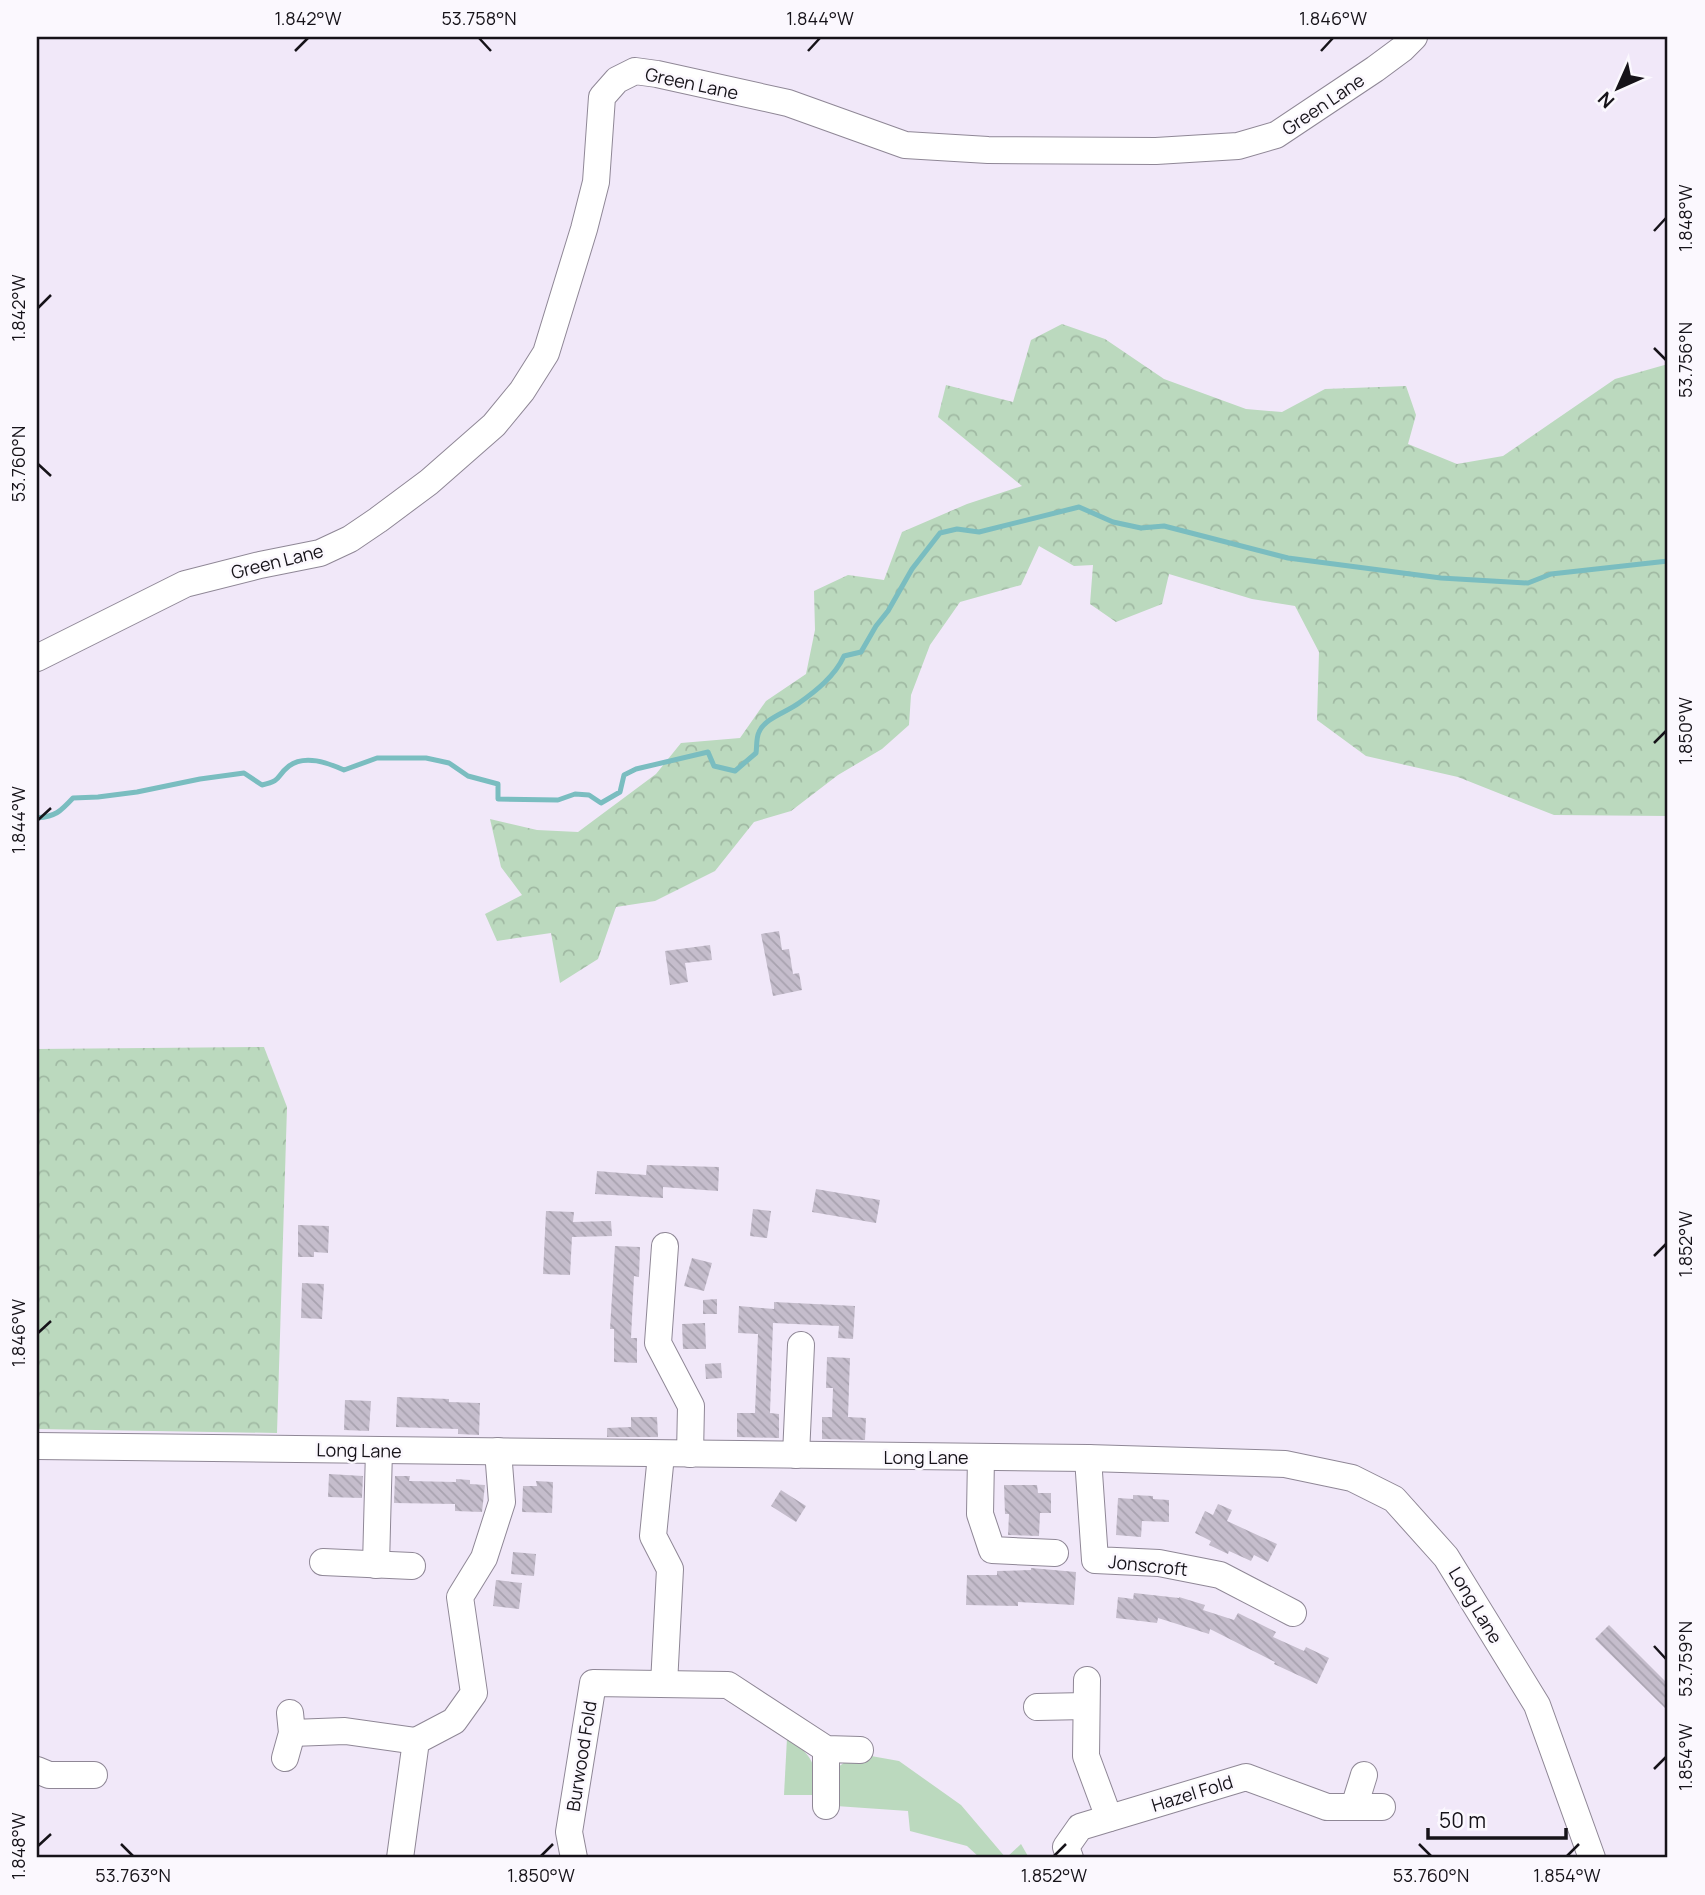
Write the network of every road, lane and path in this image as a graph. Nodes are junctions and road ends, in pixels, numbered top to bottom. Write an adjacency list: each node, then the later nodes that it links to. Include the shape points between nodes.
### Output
1 (1414, 37): 2 (street, Green Lane, via 1375,69 1276,135 1238,146 1156,151 905,145 788,103 635,71 617,80 602,97 596,182 546,353 494,425 429,482 350,539 320,553 185,584)
2 (37, 658)
3 (665, 1246): 8 (street, via 658,1343 691,1406)
4 (801, 1345): 10 (street)
5 (37, 1446): 6 (street, Long Lane)
6 (379, 1450): 7 (street, Long Lane); 15 (street)
7 (498, 1451): 9 (street, Long Lane); 21 (street, via 502,1502 484,1558 460,1597 474,1693 454,1721)
8 (690, 1454): 9 (street, Long Lane); 10 (street, Long Lane)
9 (660, 1455): 18 (street, via 653,1536 670,1569)
10 (796, 1455): 11 (street, Long Lane)
11 (981, 1457): 12 (street, Long Lane); 13 (street, via 980,1514 992,1550)
12 (1088, 1458): 17 (street, Jonscroft, via 1095,1560 1159,1563 1220,1576); 34 (street, Long Lane, via 1285,1464 1352,1478 1394,1499 1446,1557 1536,1705)
13 (1055, 1553)
14 (323, 1562): 15 (street)
15 (376, 1564): 16 (street)
16 (412, 1566)
17 (1293, 1612)
18 (664, 1684): 22 (street, Burwood Fold, via 728,1685); 32 (street, Burwood Fold, via 593,1683 569,1832)
19 (1037, 1707): 30 (street, via 1086,1693 1086,1756)
20 (289, 1735): 21 (street, via 345,1731)
21 (416, 1741): 31 (street)
22 (826, 1749): 23 (street); 27 (street)
23 (860, 1750)
24 (37, 1770): 25 (street, via 49,1775)
25 (94, 1775)
26 (1364, 1775): 28 (street)
27 (826, 1806)
28 (1354, 1807): 29 (street, Hazel Fold); 30 (street, Hazel Fold, via 1327,1807 1246,1777)
29 (1382, 1807)
30 (1109, 1818): 33 (street, Hazel Fold, via 1080,1827 1066,1847)
31 (400, 1858)
32 (574, 1858)
33 (1070, 1858)
34 (1592, 1858)

